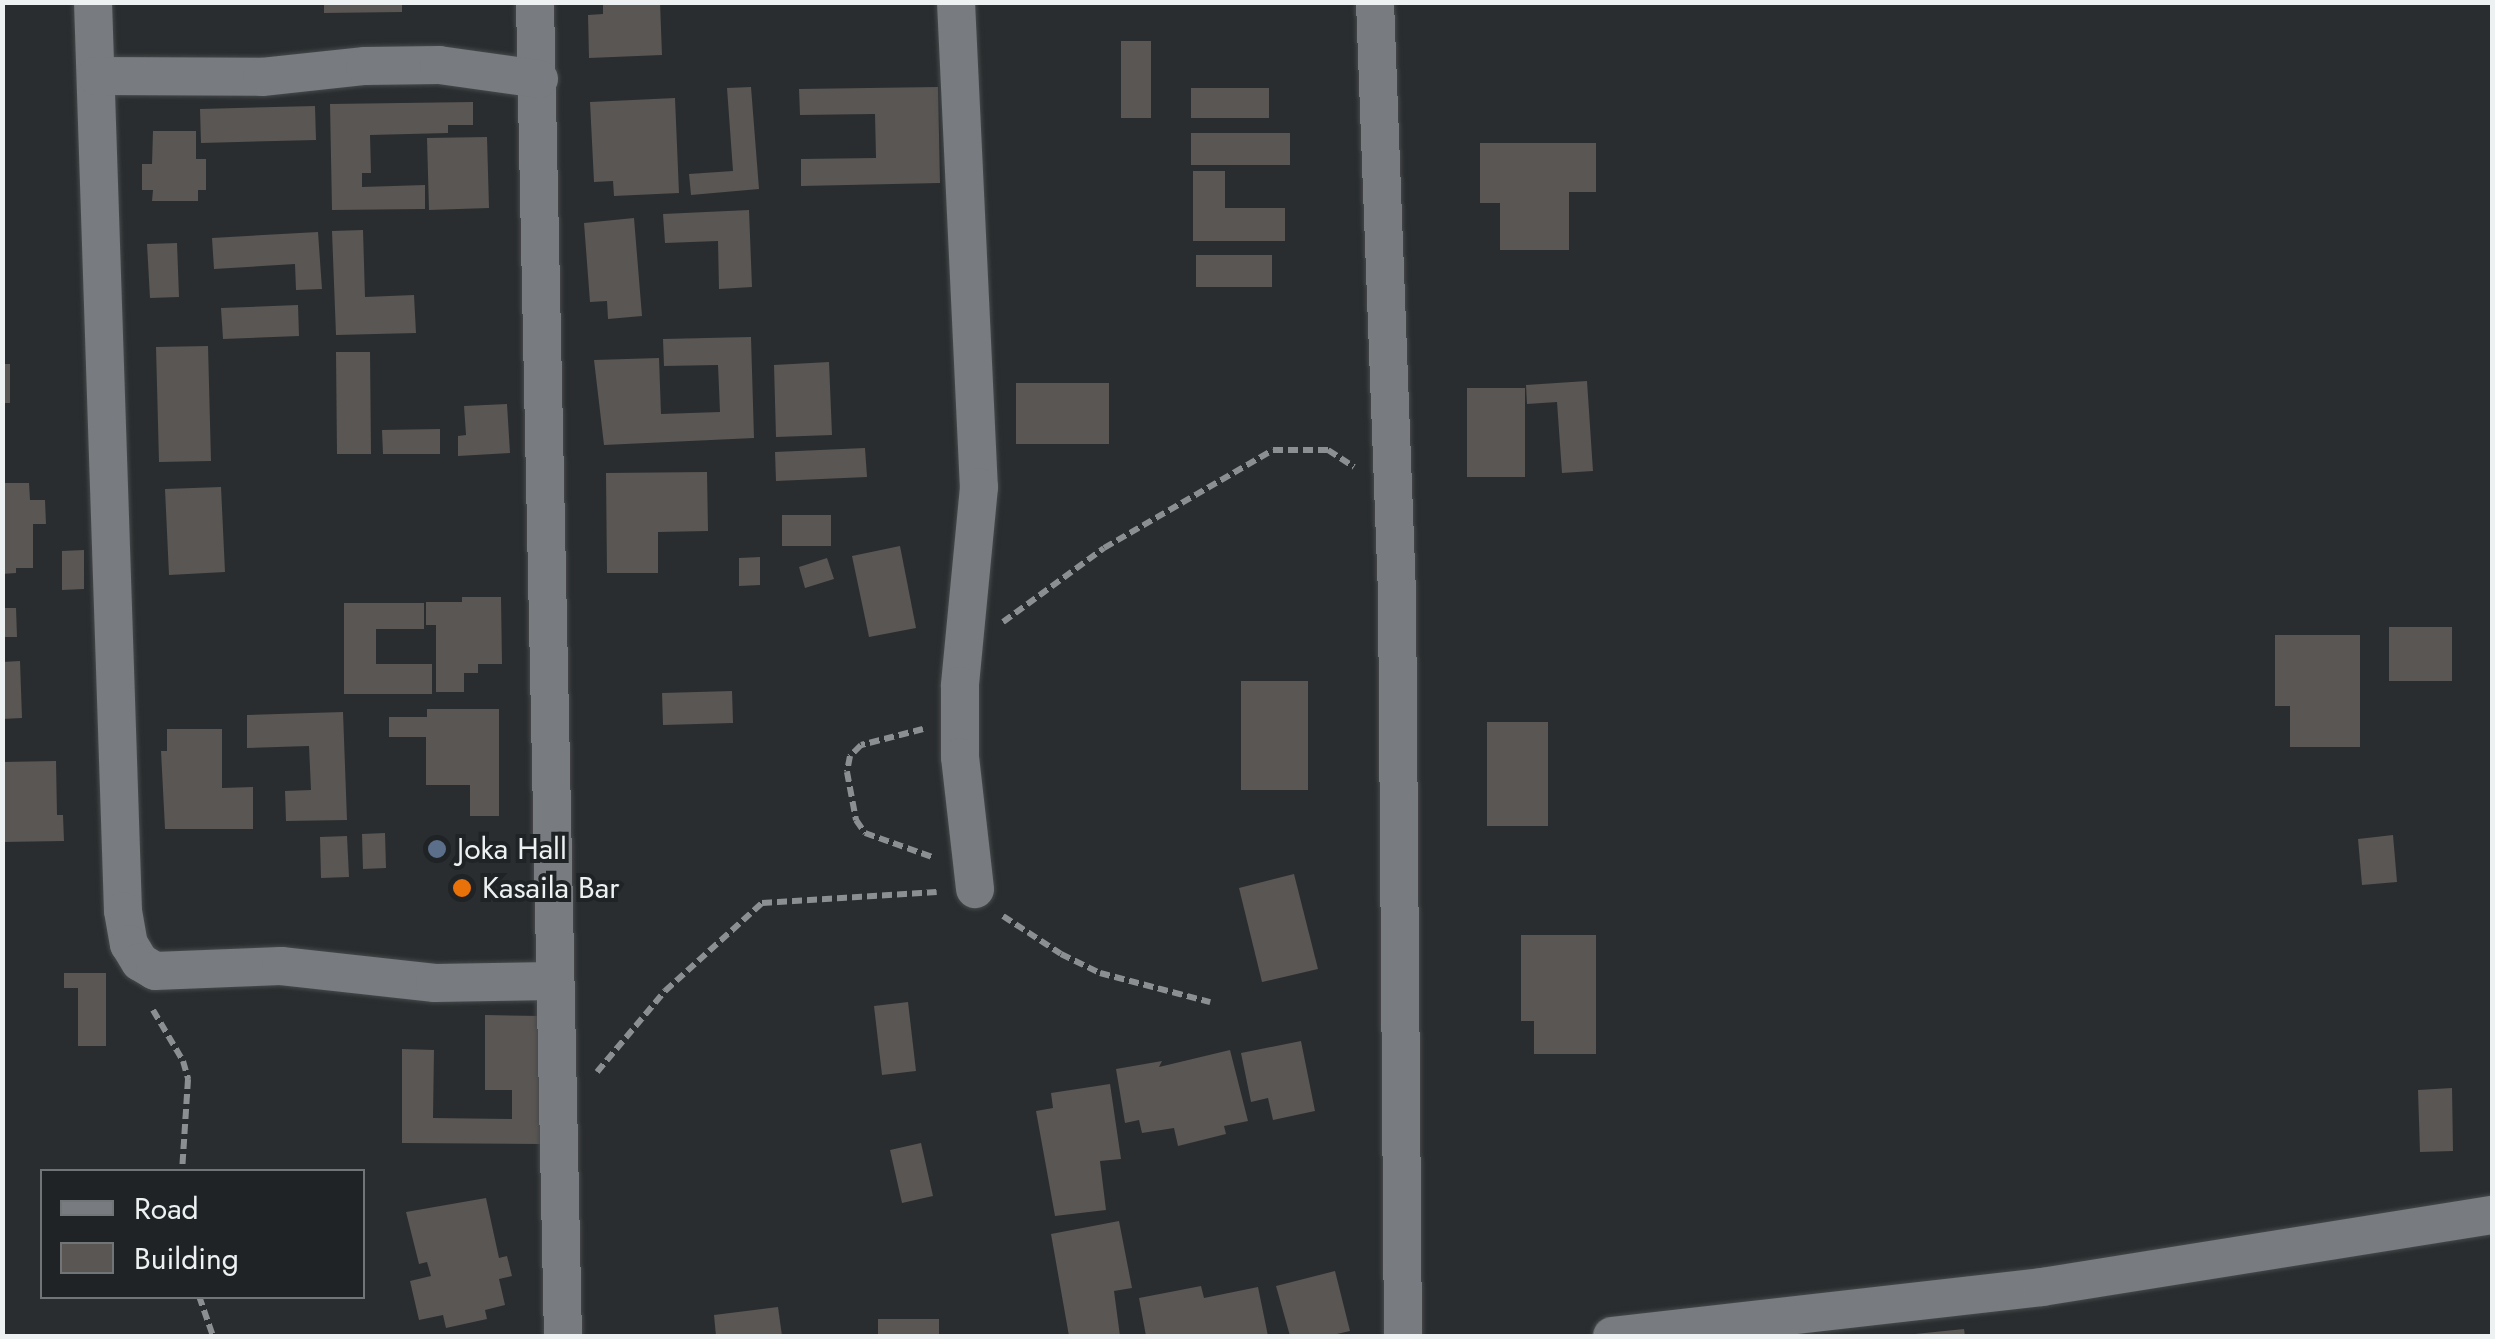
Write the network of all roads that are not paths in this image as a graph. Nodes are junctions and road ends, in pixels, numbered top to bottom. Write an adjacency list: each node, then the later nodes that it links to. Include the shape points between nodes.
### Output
1 (93, 2): 5 (street)
2 (535, 2): 6 (street)
3 (956, 2): 7 (street, via 979,487 960,757)
4 (1375, 2): 11 (street, via 1394,506)
5 (96, 76): 6 (street, via 262,77 439,65); 8 (street, via 129,944 154,971 281,966 436,983)
6 (538, 79): 8 (street)
7 (975, 889)
8 (552, 981): 10 (street)
9 (2492, 1215): 12 (street, via 2042,1287)
10 (563, 1336)
11 (1403, 1336)
12 (1612, 1336)

